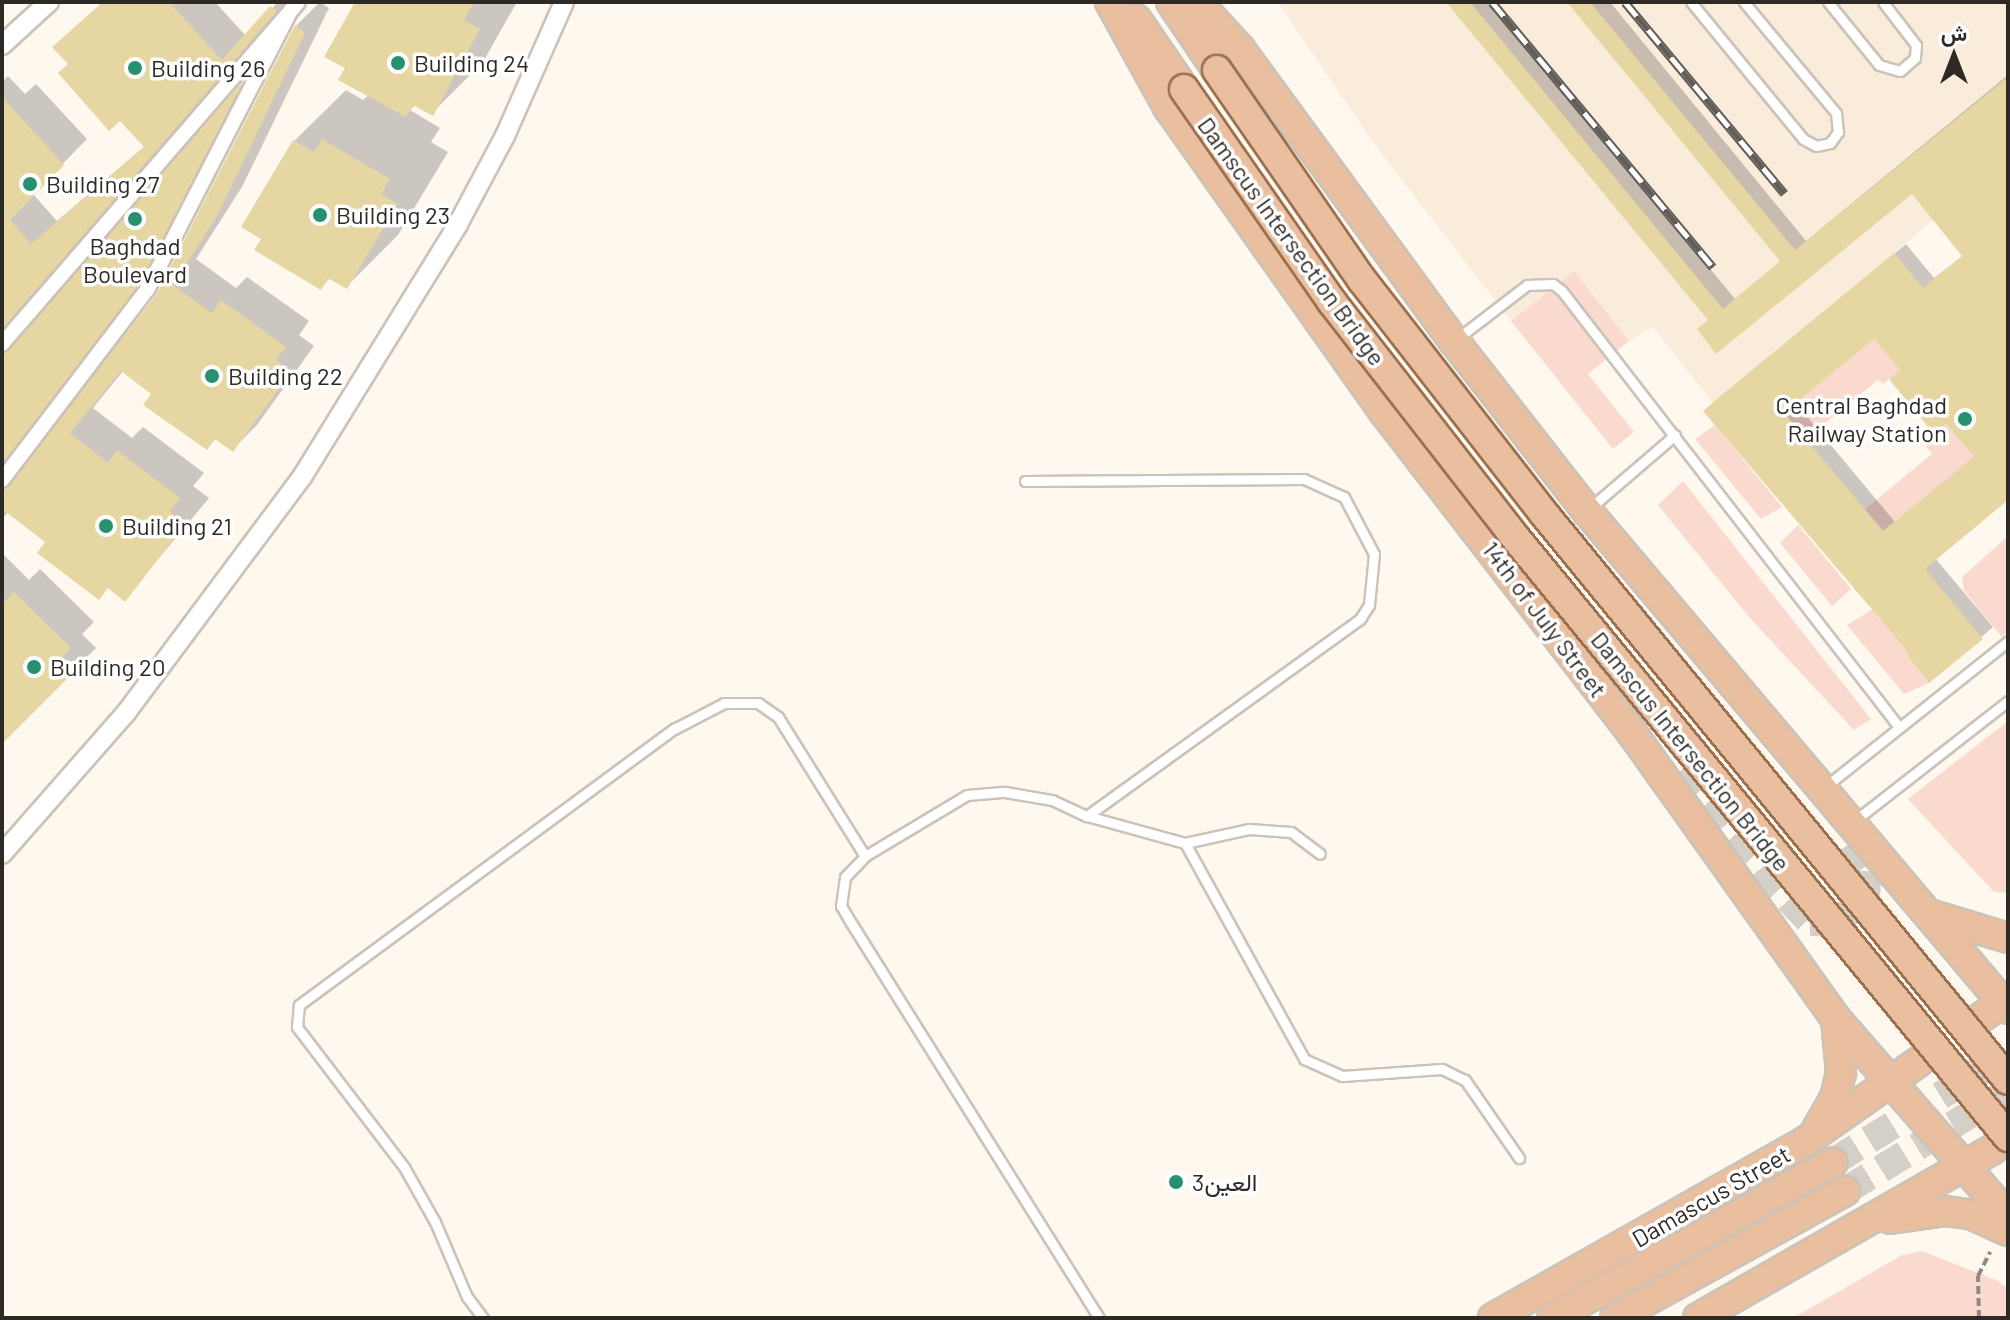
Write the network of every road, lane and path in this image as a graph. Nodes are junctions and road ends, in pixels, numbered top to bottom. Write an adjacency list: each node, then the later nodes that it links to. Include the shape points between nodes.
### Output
1 (49, 2): 12 (street)
2 (564, 2): 26 (street, via 505,136 458,224 333,431 247,556 126,713)
3 (1110, 2): 32 (main road, 14th of July Street, via 1168,107 1284,275 1632,733)
4 (1124, 2): 38 (main road, Damscus Intersection Bridge, bridge, via 1332,302)
5 (1171, 2): 35 (main road, Damscus Intersection Bridge, bridge, via 1362,280 1545,515)
6 (1197, 2): 13 (main road, via 1240,49)
7 (1691, 2): 8 (lane, via 1803,139 1816,146 1830,143 1838,132 1836,113)
8 (1744, 2)
9 (1828, 2): 10 (lane, via 1879,65 1900,71 1915,58 1916,45)
10 (1883, 2)
11 (294, 6): 14 (street); 16 (street, via 147,290)
12 (2, 45)
13 (1454, 341): 15 (lane, via 1527,285 1553,284); 18 (main road)
14 (2, 344)
15 (1675, 435): 18 (lane); 21 (lane)
16 (2, 480)
17 (1025, 481): 23 (lane, via 1304,479 1344,497 1374,554 1369,605 1360,619)
18 (1587, 511): 22 (main road)
19 (2008, 641): 21 (lane)
20 (2008, 701): 24 (lane)
21 (1899, 727): 22 (lane)
22 (1822, 789): 24 (main road)
23 (1087, 816): 25 (lane); 28 (lane, via 1052,800 1005,792 967,795)
24 (1853, 823): 29 (main road)
25 (1185, 843): 27 (lane, via 1263,830 1291,832); 39 (lane, via 1304,1059 1342,1076 1442,1069 1465,1080)
26 (2, 854)
27 (1320, 854)
28 (865, 856): 45 (lane, via 778,717 758,703 724,703 674,729 299,1005 297,1027 404,1167 467,1297); 46 (lane, via 845,877 841,906)
29 (1929, 914): 30 (main road); 31 (main road)
30 (2008, 938)
31 (2006, 1003): 33 (main road)
32 (1836, 1019): 36 (main road, 14th of July Street); 37 (main road, via 1841,1073 1835,1098)
33 (1979, 1019)
34 (1920, 1061): 36 (main road, Damascus Street)
35 (2008, 1080)
36 (1891, 1081): 37 (main road, Damascus Street); 41 (main road, 14th of July Street)
37 (1806, 1141): 47 (main road, Damascus Street)
38 (2000, 1143): 41 (main road)
39 (1519, 1158)
40 (1833, 1162): 48 (main road, Damascus Street)
41 (1964, 1166): 43 (main road); 44 (main road, 14th of July Street)
42 (1845, 1191): 49 (main road)
43 (1866, 1225): 44 (main road, via 1946,1211); 50 (main road)
44 (2006, 1225): 51 (path, via 1978,1276)
45 (483, 1318)
46 (1099, 1318)
47 (1493, 1318)
48 (1552, 1318)
49 (1615, 1318)
50 (1698, 1318)
51 (1979, 1318)

